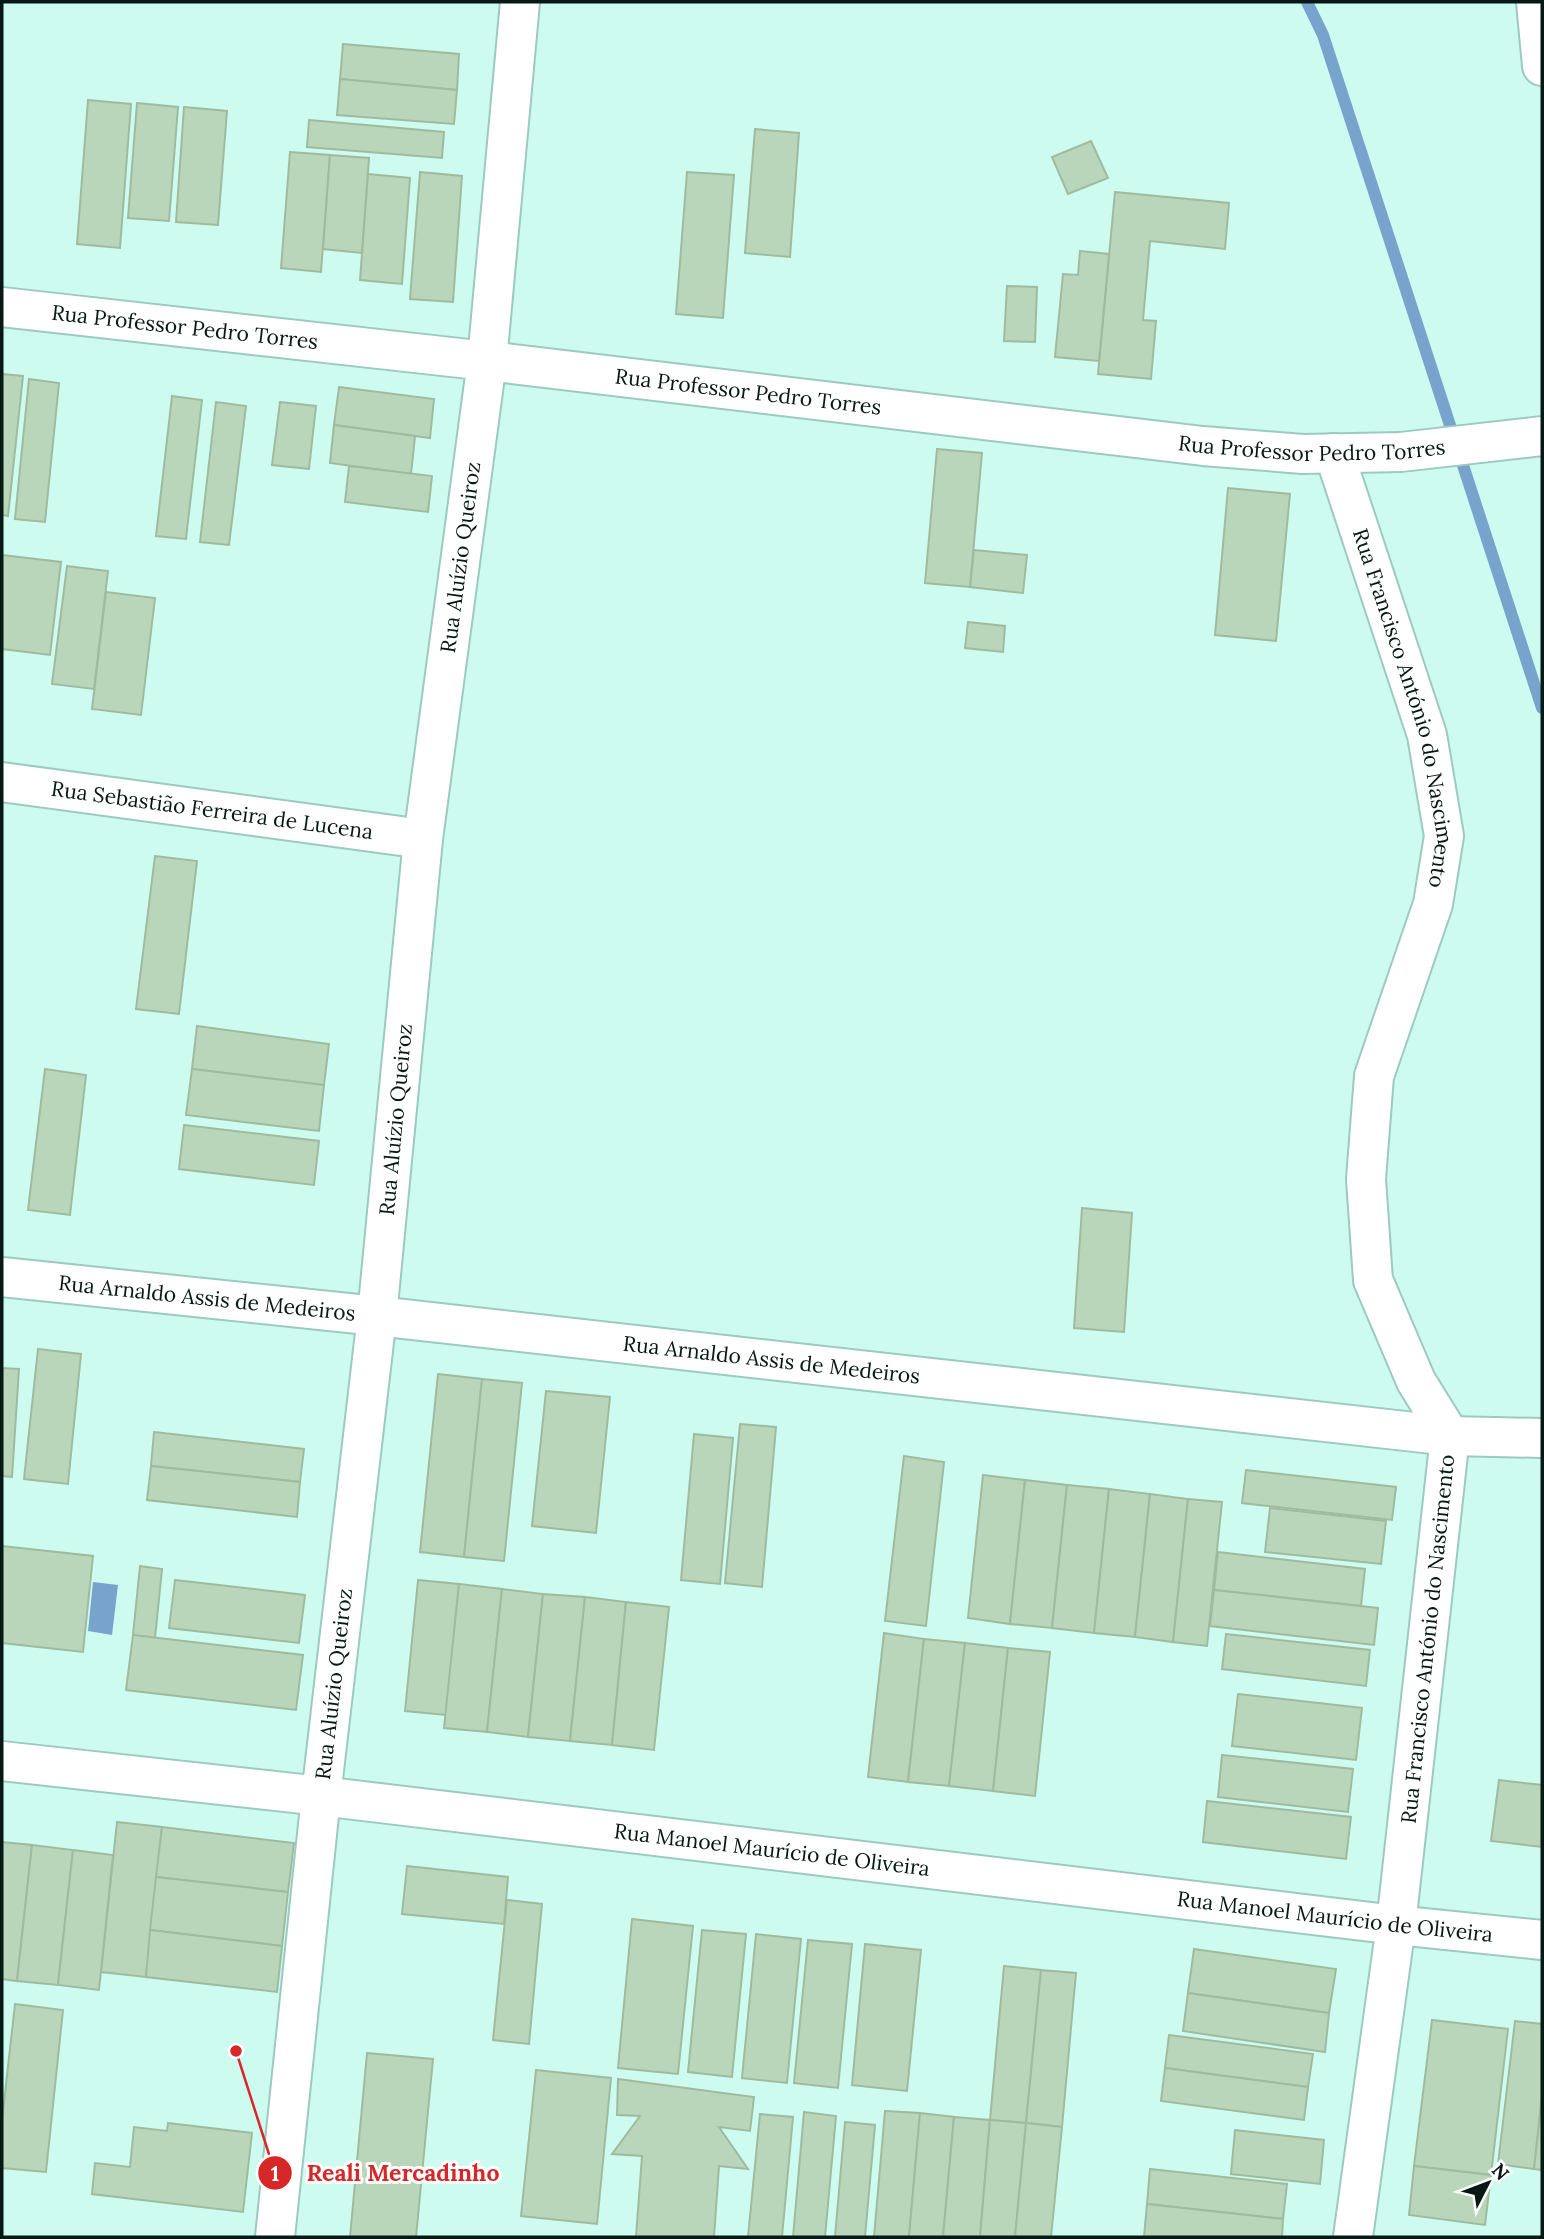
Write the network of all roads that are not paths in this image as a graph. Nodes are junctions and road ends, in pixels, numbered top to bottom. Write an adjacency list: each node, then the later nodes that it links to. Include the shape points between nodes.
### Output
1 (520, 2): 5 (street, Rua Aluízio Queiroz)
2 (1536, 2): 3 (street)
3 (1542, 66)
4 (2, 307): 5 (street, Rua Professor Pedro Torres)
5 (487, 361): 7 (street, Rua Professor Pedro Torres, via 1203,446); 9 (street, Rua Aluízio Queiroz)
6 (1542, 436): 7 (street, Rua Professor Pedro Torres, via 1411,451)
7 (1334, 453): 12 (street, Rua Francisco António do Nascimento, via 1427,735 1444,836 1433,904 1374,1076 1366,1179 1373,1280 1416,1381)
8 (2, 782): 9 (street, Rua Sebastião Ferreira de Lucena)
9 (423, 839): 11 (street, Rua Aluízio Queiroz)
10 (2, 1276): 11 (street, Rua Arnaldo Assis de Medeiros)
11 (377, 1316): 12 (street, Rua Arnaldo Assis de Medeiros); 15 (street, Rua Aluízio Queiroz)
12 (1450, 1436): 13 (street, Rua Arnaldo Assis de Medeiros); 16 (street, Rua Francisco António do Nascimento)
13 (1542, 1438)
14 (2, 1761): 15 (street, Rua Manoel Maurício de Oliveira)
15 (321, 1796): 16 (street, Rua Manoel Maurício de Oliveira); 18 (street, Rua Aluízio Queiroz)
16 (1396, 1925): 17 (street, Rua Manoel Maurício de Oliveira); 19 (street, Rua Francisco António do Nascimento)
17 (1542, 1940)
18 (275, 2237)
19 (1353, 2237)

